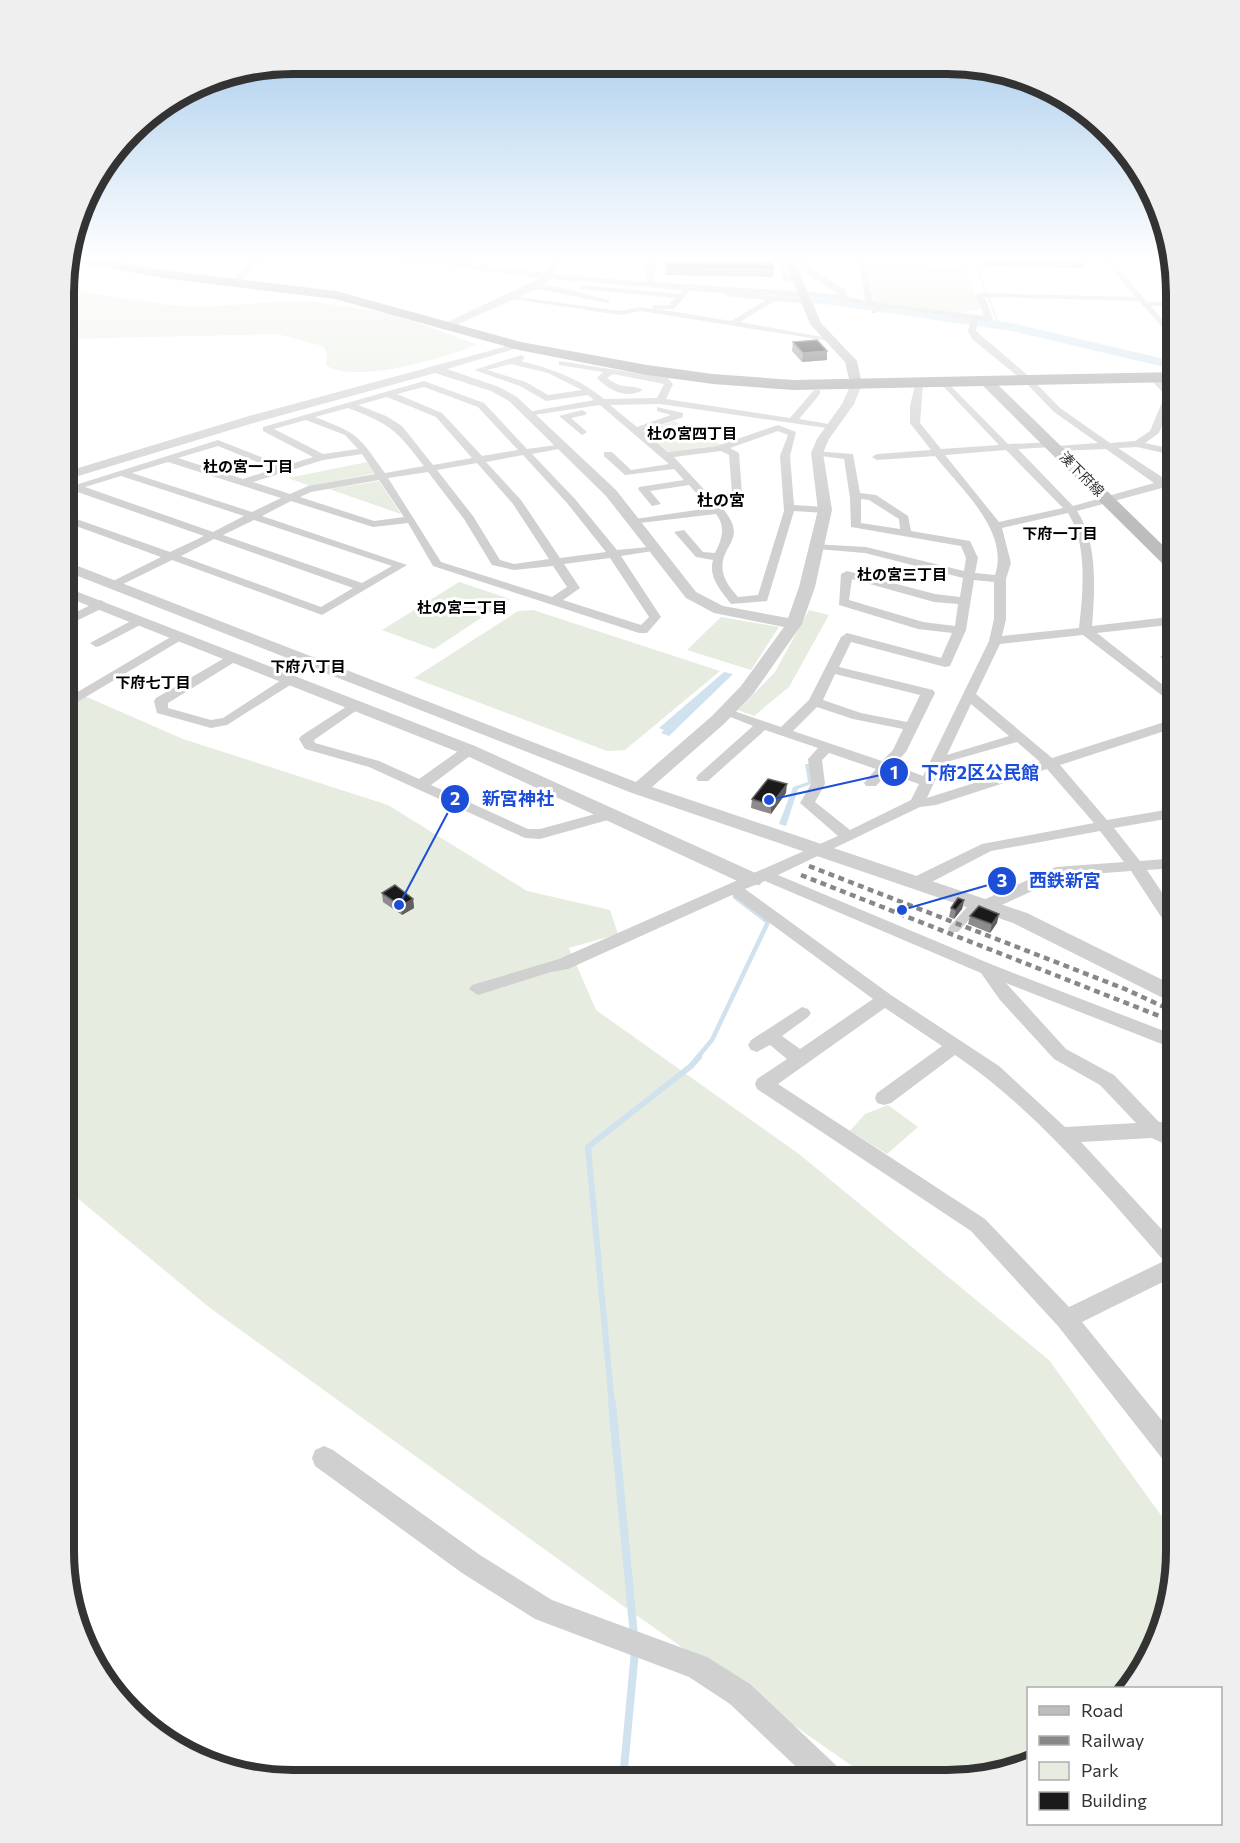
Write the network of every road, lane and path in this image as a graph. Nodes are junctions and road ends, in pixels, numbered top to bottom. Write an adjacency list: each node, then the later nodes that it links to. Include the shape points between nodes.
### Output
1 (519, 346): 7 (street); 15 (highway, via 701,378 776,384)
2 (836, 346): 15 (main road, via 851,361)
3 (985, 346): 11 (street)
4 (531, 356): 5 (street)
5 (512, 361): 18 (street, via 566,377); 18 (street, via 478,370 523,384 546,398)
6 (562, 363): 8 (street)
7 (435, 369): 25 (street, via 503,392); 51 (street)
8 (611, 371): 16 (street, via 665,380 669,384); 16 (street, via 602,378 617,390)
9 (1166, 377): 10 (highway)
10 (1154, 378): 11 (highway); 17 (street)
11 (1029, 381): 13 (highway); 33 (street, via 1057,410)
12 (944, 382): 13 (highway); 14 (highway); 36 (street)
13 (987, 382): 34 (main road, 湊下府線)
14 (919, 383): 15 (highway); 43 (street, via 914,419)
15 (856, 384): 28 (street, via 848,404)
16 (666, 391): 21 (street)
17 (1166, 391)
18 (589, 392): 24 (street)
19 (817, 392): 27 (street)
20 (388, 394): 23 (street); 39 (street, via 424,384 463,397 481,405); 47 (street, via 439,415)
21 (660, 401): 24 (street); 27 (street)
22 (1166, 404): 31 (street, via 1154,433)
23 (348, 405): 26 (street); 49 (street, via 394,424)
24 (608, 408): 25 (street); 29 (street); 29 (street, via 654,407 680,415); 30 (street, via 564,416)
25 (528, 413): 32 (street)
26 (306, 417): 37 (street, via 348,433); 44 (street, via 266,429)
27 (792, 421): 28 (street)
28 (831, 427): 41 (street)
29 (634, 430): 42 (street)
30 (582, 432)
31 (1137, 444): 33 (street); 38 (street)
32 (561, 446): 39 (street); 72 (street, via 612,493)
33 (1105, 446): 34 (street); 56 (street)
34 (1055, 447): 36 (street); 63 (main road, 湊下府線)
35 (722, 448): 42 (street); 62 (street, via 734,453 737,495); 65 (street, via 778,428 794,434 785,456)
36 (1010, 448): 43 (street); 66 (street)
37 (363, 451): 44 (street); 53 (street)
38 (1166, 451)
39 (525, 452): 47 (street); 79 (street)
40 (608, 453): 48 (street, via 629,473)
41 (817, 453): 60 (street, via 851,452 850,474); 68 (street)
42 (665, 455): 48 (street)
43 (940, 455): 45 (street); 73 (street)
44 (322, 457): 50 (street)
45 (877, 458)
46 (170, 459): 50 (street, via 218,443); 52 (street); 54 (street)
47 (478, 459): 49 (street); 83 (street, via 517,502)
48 (677, 466): 55 (street)
49 (430, 467): 53 (street); 83 (street, via 469,518 496,563 513,567)
50 (281, 468): 54 (street)
51 (74, 473)
52 (123, 473): 58 (street); 69 (street)
53 (381, 475): 61 (street, via 319,486); 70 (street)
54 (244, 482): 61 (street)
55 (692, 482): 62 (street); 64 (street, via 643,489)
56 (1163, 484): 57 (street); 63 (street)
57 (1166, 486)
58 (74, 488)
59 (74, 491): 76 (street)
60 (858, 496): 75 (street, via 872,497 904,519); 75 (street, via 855,525)
61 (291, 497): 69 (street); 70 (street, via 373,524)
62 (710, 500): 67 (street)
63 (1108, 501): 66 (street); 82 (main road, 湊下府線)
64 (656, 504)
65 (789, 508): 68 (street); 81 (street, via 764,598 735,601 717,578)
66 (1069, 509): 73 (street); 98 (street, via 1085,539)
67 (719, 510): 72 (street); 81 (street, via 728,524 729,537)
68 (825, 510): 77 (street)
69 (253, 516): 76 (street); 88 (street, via 401,565)
70 (411, 519): 91 (street, via 437,564)
71 (74, 521): 80 (street)
72 (635, 522): 78 (street)
73 (996, 526): 86 (street, via 1005,563)
74 (680, 532): 81 (street, via 700,555)
75 (906, 534): 85 (street, via 966,543 972,558)
76 (214, 536): 80 (street); 88 (street)
77 (817, 546): 85 (street, via 866,550 948,573); 96 (street)
78 (655, 548): 79 (street); 96 (street, via 685,589 699,601 719,610)
79 (613, 553): 83 (street); 91 (street, via 655,617 643,630)
80 (171, 556): 87 (street); 88 (street, via 322,610)
81 (719, 557)
82 (1166, 557)
83 (557, 562): 91 (street, via 574,588)
84 (74, 570): 87 (street)
85 (969, 575): 86 (street); 90 (street)
86 (1000, 579): 100 (street, via 1000,619)
87 (113, 585): 125 (street)
88 (362, 587)
89 (74, 595): 92 (street)
90 (964, 601): 97 (street); 97 (street, via 934,598 847,569 843,602 922,626)
91 (552, 602)
92 (101, 604): 93 (street); 94 (street)
93 (74, 618)
94 (140, 620): 99 (street); 101 (street)
95 (1166, 621): 98 (street)
96 (794, 624): 110 (street, via 758,678)
97 (960, 630): 103 (street, via 945,663 848,637)
98 (1085, 630): 100 (street); 105 (street)
99 (179, 636): 102 (street); 107 (street)
100 (995, 641): 106 (street)
101 (96, 643)
102 (233, 657): 104 (street); 104 (street, via 161,701 162,710 211,724 227,721)
103 (832, 669): 108 (street); 113 (street, via 928,693)
104 (291, 680): 109 (street)
105 (1166, 694)
106 (969, 695): 115 (street); 118 (street)
107 (74, 700)
108 (815, 702): 113 (street); 114 (street)
109 (355, 705): 117 (street); 124 (street, via 306,739 310,746 374,764)
110 (725, 712): 111 (street); 125 (street)
111 (763, 725): 114 (street); 121 (street)
112 (1166, 726): 119 (street)
113 (911, 727): 120 (street, via 899,752)
114 (784, 732): 116 (street)
115 (1020, 737): 118 (street, via 950,759); 119 (street)
116 (827, 747): 120 (street); 130 (street, via 815,759 818,784 807,803)
117 (469, 750): 124 (street); 127 (street)
118 (938, 759): 122 (street)
119 (1050, 763): 126 (street, via 931,802); 129 (street)
120 (885, 766): 122 (street); 123 (street)
121 (703, 778)
122 (927, 782): 126 (street)
123 (871, 783)
124 (421, 785): 127 (street, via 525,833 540,834)
125 (639, 789): 131 (street)
126 (917, 802): 130 (street)
127 (610, 814): 134 (street)
128 (1166, 814): 129 (street)
129 (1105, 825): 133 (street); 135 (street, via 987,847)
130 (849, 837): 131 (street)
131 (820, 850): 134 (street); 135 (street)
132 (1166, 863): 133 (street)
133 (1136, 866): 137 (street, via 1062,871); 138 (street)
134 (759, 877): 136 (street); 140 (street)
135 (916, 883): 137 (street)
136 (733, 888): 142 (street, via 562,964); 143 (street)
137 (985, 906): 139 (street, via 973,908); 141 (street, via 1020,918)
138 (1166, 911)
139 (954, 930)
140 (987, 969): 145 (street); 149 (street, via 1006,996 1060,1054 1107,1080)
141 (1166, 988)
142 (478, 989)
143 (885, 999): 146 (street); 147 (street)
144 (802, 1013): 147 (street, via 764,1040)
145 (1166, 1039)
146 (954, 1047): 148 (street); 151 (street, via 992,1071)
147 (800, 1059): 155 (street, via 764,1084 978,1225)
148 (884, 1098)
149 (1154, 1130): 150 (street); 151 (street); 152 (street)
150 (1166, 1130)
151 (1062, 1135): 153 (street)
152 (1166, 1136)
153 (1166, 1248)
154 (1166, 1270): 155 (street)
155 (1065, 1319): 156 (street)
156 (1166, 1444)
157 (324, 1458): 158 (street, via 471,1564 544,1610 698,1667 740,1694)
158 (820, 1770)

